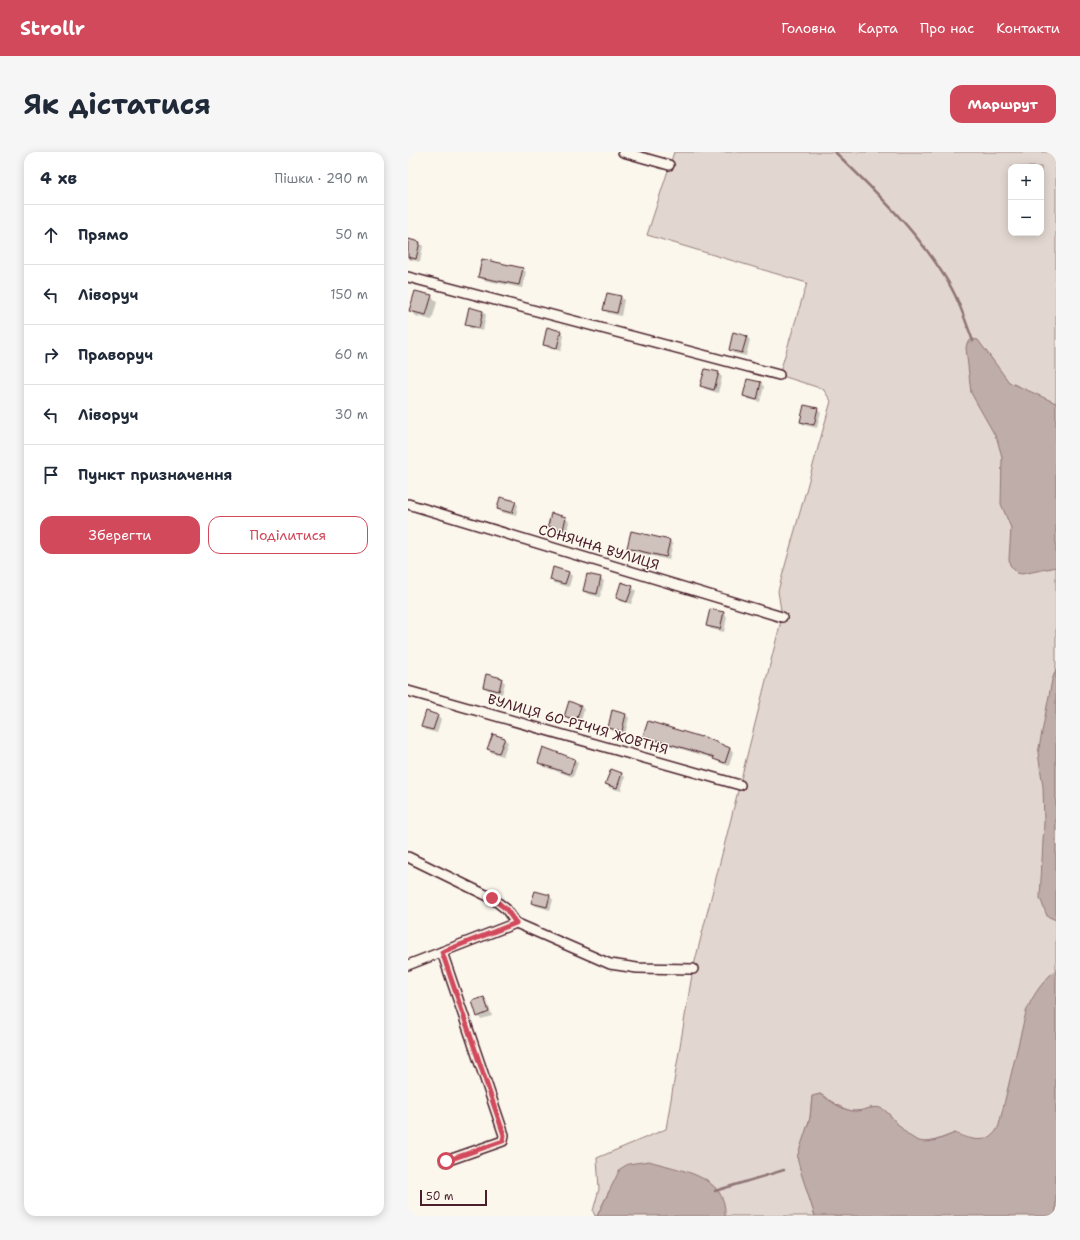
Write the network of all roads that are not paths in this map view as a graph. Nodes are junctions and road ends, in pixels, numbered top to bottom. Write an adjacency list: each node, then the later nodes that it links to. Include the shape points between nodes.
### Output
1 (623, 152): 2 (street)
2 (669, 165)
3 (408, 277): 4 (street)
4 (779, 376)
5 (408, 504): 6 (street, СОНЯЧНА ВУЛИЦЯ)
6 (782, 617)
7 (408, 691): 8 (street, ВУЛИЦЯ 60-РІЧЧЯ ЖОВТНЯ)
8 (740, 785)
9 (408, 857): 10 (street, via 492,898 506,909)
10 (516, 923): 11 (street); 13 (street, via 619,967)
11 (442, 952): 12 (street); 14 (street, via 504,1135 503,1141)
12 (408, 965)
13 (693, 969)
14 (446, 1161)

